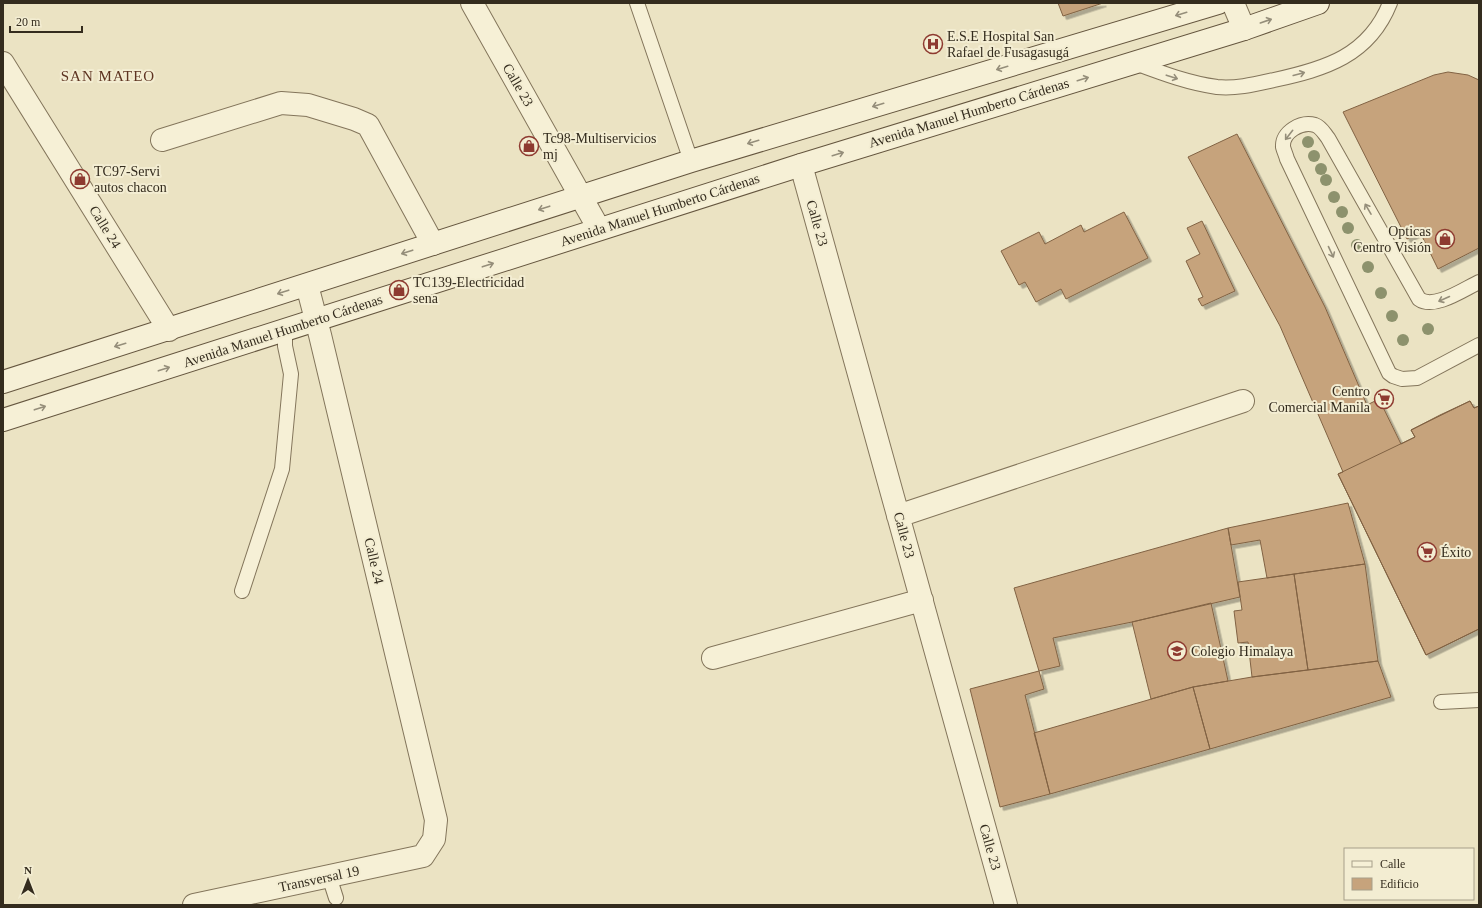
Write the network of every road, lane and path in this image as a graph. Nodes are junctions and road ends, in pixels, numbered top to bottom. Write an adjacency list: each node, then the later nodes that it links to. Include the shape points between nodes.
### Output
1 (472, 3): 13 (street, Calle 23)
2 (637, 3): 11 (lane)
3 (1218, 3): 11 (street, one-way to 11)
4 (1233, 3): 7 (street)
5 (1318, 3): 7 (street, Avenida Manuel Humberto Cárdenas, one-way to 5)
6 (1390, 3): 8 (lane, one-way to 6, via 1185,81 1219,87 1288,77 1329,64 1354,51 1372,34)
7 (1244, 29): 8 (street, Avenida Manuel Humberto Cárdenas)
8 (1135, 62): 12 (street, Avenida Manuel Humberto Cárdenas, one-way to 8)
9 (3, 63): 19 (street, Calle 24)
10 (162, 140): 15 (street, via 281,103 308,105 354,119 368,125)
11 (691, 161): 13 (street)
12 (801, 165): 14 (street, Avenida Manuel Humberto Cárdenas); 25 (street, Calle 23)
13 (581, 196): 14 (street, Calle 23); 15 (street, one-way to 15)
14 (599, 229): 18 (street, Avenida Manuel Humberto Cárdenas, one-way to 14)
15 (432, 244): 17 (street, one-way to 17)
16 (1479, 282): 21 (lane, one-way to 21, via 1439,301 1426,302 1419,299 1322,130 1314,125 1304,124 1289,132 1283,147 1287,159 1389,373 1402,379 1417,378)
17 (307, 285): 18 (street, Calle 24); 19 (street, one-way to 19)
18 (316, 320): 20 (street, Avenida Manuel Humberto Cárdenas); 31 (street, Calle 24, via 436,820)
19 (169, 330): 22 (street, one-way to 22)
20 (285, 330): 24 (street, Avenida Manuel Humberto Cárdenas, one-way to 20); 26 (lane, via 285,346 291,374 282,469)
21 (1479, 345)
22 (3, 382)
23 (1243, 402): 25 (street)
24 (3, 420)
25 (898, 516): 27 (street, Calle 23)
26 (242, 591)
27 (922, 600): 28 (street); 35 (street, Calle 23)
28 (712, 658)
29 (1479, 700): 30 (lane)
30 (1441, 702)
31 (434, 839): 32 (street, Transversal 19, via 423,856)
32 (329, 876): 33 (lane); 34 (street, Transversal 19)
33 (336, 898)
34 (194, 905)
35 (1006, 905)

